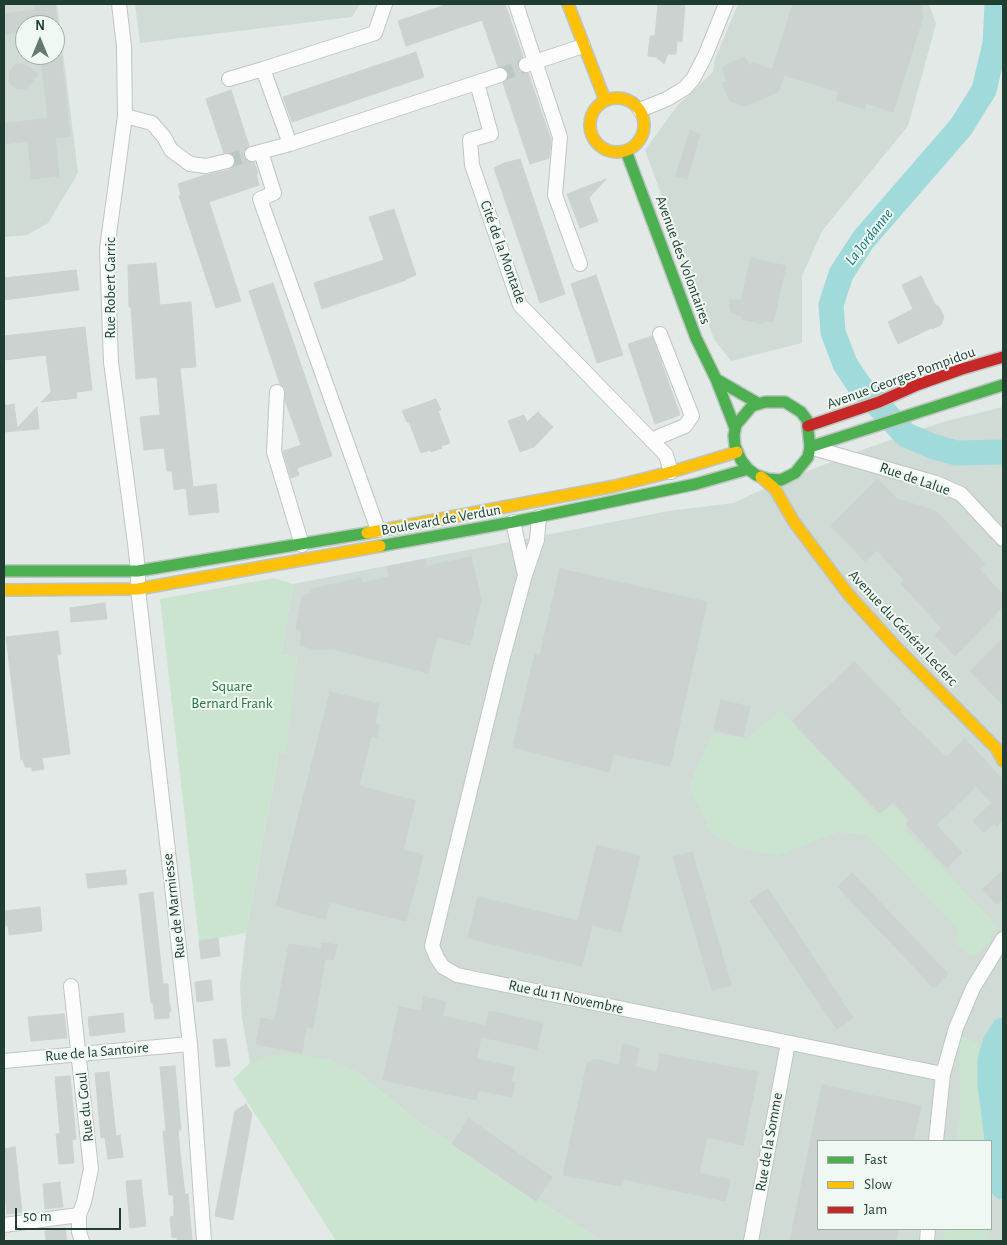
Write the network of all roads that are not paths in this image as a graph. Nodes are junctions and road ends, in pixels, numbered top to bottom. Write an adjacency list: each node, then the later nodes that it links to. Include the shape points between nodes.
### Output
1 (119, 4): 14 (street, Rue Robert Garric, via 124,46)
2 (385, 4): 8 (street, via 375,33)
3 (516, 4): 7 (street)
4 (568, 4): 6 (main road)
5 (726, 4): 13 (street, via 706,56 693,79 667,99)
6 (583, 46): 7 (street); 12 (main road)
7 (531, 64): 18 (street, via 560,137 555,195)
8 (263, 69): 10 (street); 15 (street)
9 (500, 75): 11 (street)
10 (229, 79)
11 (477, 83): 15 (street); 27 (street, Cité de la Montade, via 491,134 470,140 472,165 520,305)
12 (605, 100): 13 (main road, via 628,100); 16 (main road, via 592,113 590,131 600,147 608,151)
13 (640, 110): 16 (main road, via 643,134)
14 (125, 116): 17 (street, via 152,123 171,150 190,164 206,166); 42 (street, Rue Robert Garric, via 107,257 111,362)
15 (290, 144): 38 (street, via 256,153 274,193 260,199)
16 (626, 151): 21 (main road, Avenue des Volontaires, via 696,338)
17 (226, 161)
18 (580, 264)
19 (660, 334): 27 (street, via 692,416 685,426)
20 (1003, 357): 25 (main road, Avenue Georges Pompidou)
21 (716, 379): 24 (main road); 26 (main road, Avenue des Volontaires)
22 (1003, 385): 28 (main road)
23 (277, 392): 40 (street, via 274,452)
24 (759, 404): 25 (main road, via 785,402 801,412); 26 (main road, via 744,414)
25 (808, 426): 28 (main road)
26 (736, 428): 29 (main road)
27 (651, 440): 31 (street, Cité de la Montade, via 666,455)
28 (810, 448): 32 (main road, via 808,457); 39 (street, Rue de Lalue, via 936,483 960,494)
29 (737, 452): 30 (main road); 31 (main road, Boulevard de Verdun)
30 (748, 468): 33 (main road); 35 (main road, Boulevard de Verdun, via 696,484)
31 (671, 472): 34 (main road, Boulevard de Verdun, via 615,486)
32 (795, 472): 33 (main road, via 781,480); 37 (main road, via 792,494)
33 (761, 477): 37 (main road, Avenue du Général Leclerc, via 775,489)
34 (524, 502): 36 (main road, via 514,516); 38 (main road, Boulevard de Verdun)
35 (539, 517): 36 (main road, Boulevard de Verdun); 43 (street, Rue du 11 Novembre, via 537,540)
36 (514, 522): 43 (street, Rue du 11 Novembre); 44 (main road, Boulevard de Verdun)
37 (794, 522): 46 (main road, Avenue du Général Leclerc, via 849,595 896,647)
38 (378, 530): 40 (main road, Boulevard de Verdun)
39 (1003, 539)
40 (302, 545): 42 (main road, Boulevard de Verdun)
41 (4, 571): 42 (main road, Boulevard de Verdun)
42 (138, 571): 44 (street, Rue de Marmiesse)
43 (525, 575): 50 (street, Rue du 11 Novembre, via 432,946 437,958 443,967 457,975)
44 (138, 589): 45 (main road, Boulevard de Verdun); 51 (street, Rue de Marmiesse)
45 (4, 590)
46 (1001, 746): 47 (main road, Avenue du Général Leclerc)
47 (1003, 761)
48 (1003, 939): 54 (street, via 973,988 956,1028)
49 (71, 986): 52 (street, Rue du Goul)
50 (788, 1043): 54 (street, Rue du 11 Novembre); 60 (street, Rue de la Somme)
51 (190, 1044): 52 (street, Rue de la Santoire); 59 (street, Rue de Marmiesse)
52 (79, 1054): 53 (street, Rue de la Santoire); 56 (street, Rue du Goul, via 92,1169)
53 (4, 1061)
54 (943, 1074): 55 (street)
55 (936, 1140)
56 (79, 1216): 57 (street); 58 (street, via 78,1232)
57 (4, 1225)
58 (82, 1241)
59 (204, 1241)
60 (751, 1241)

